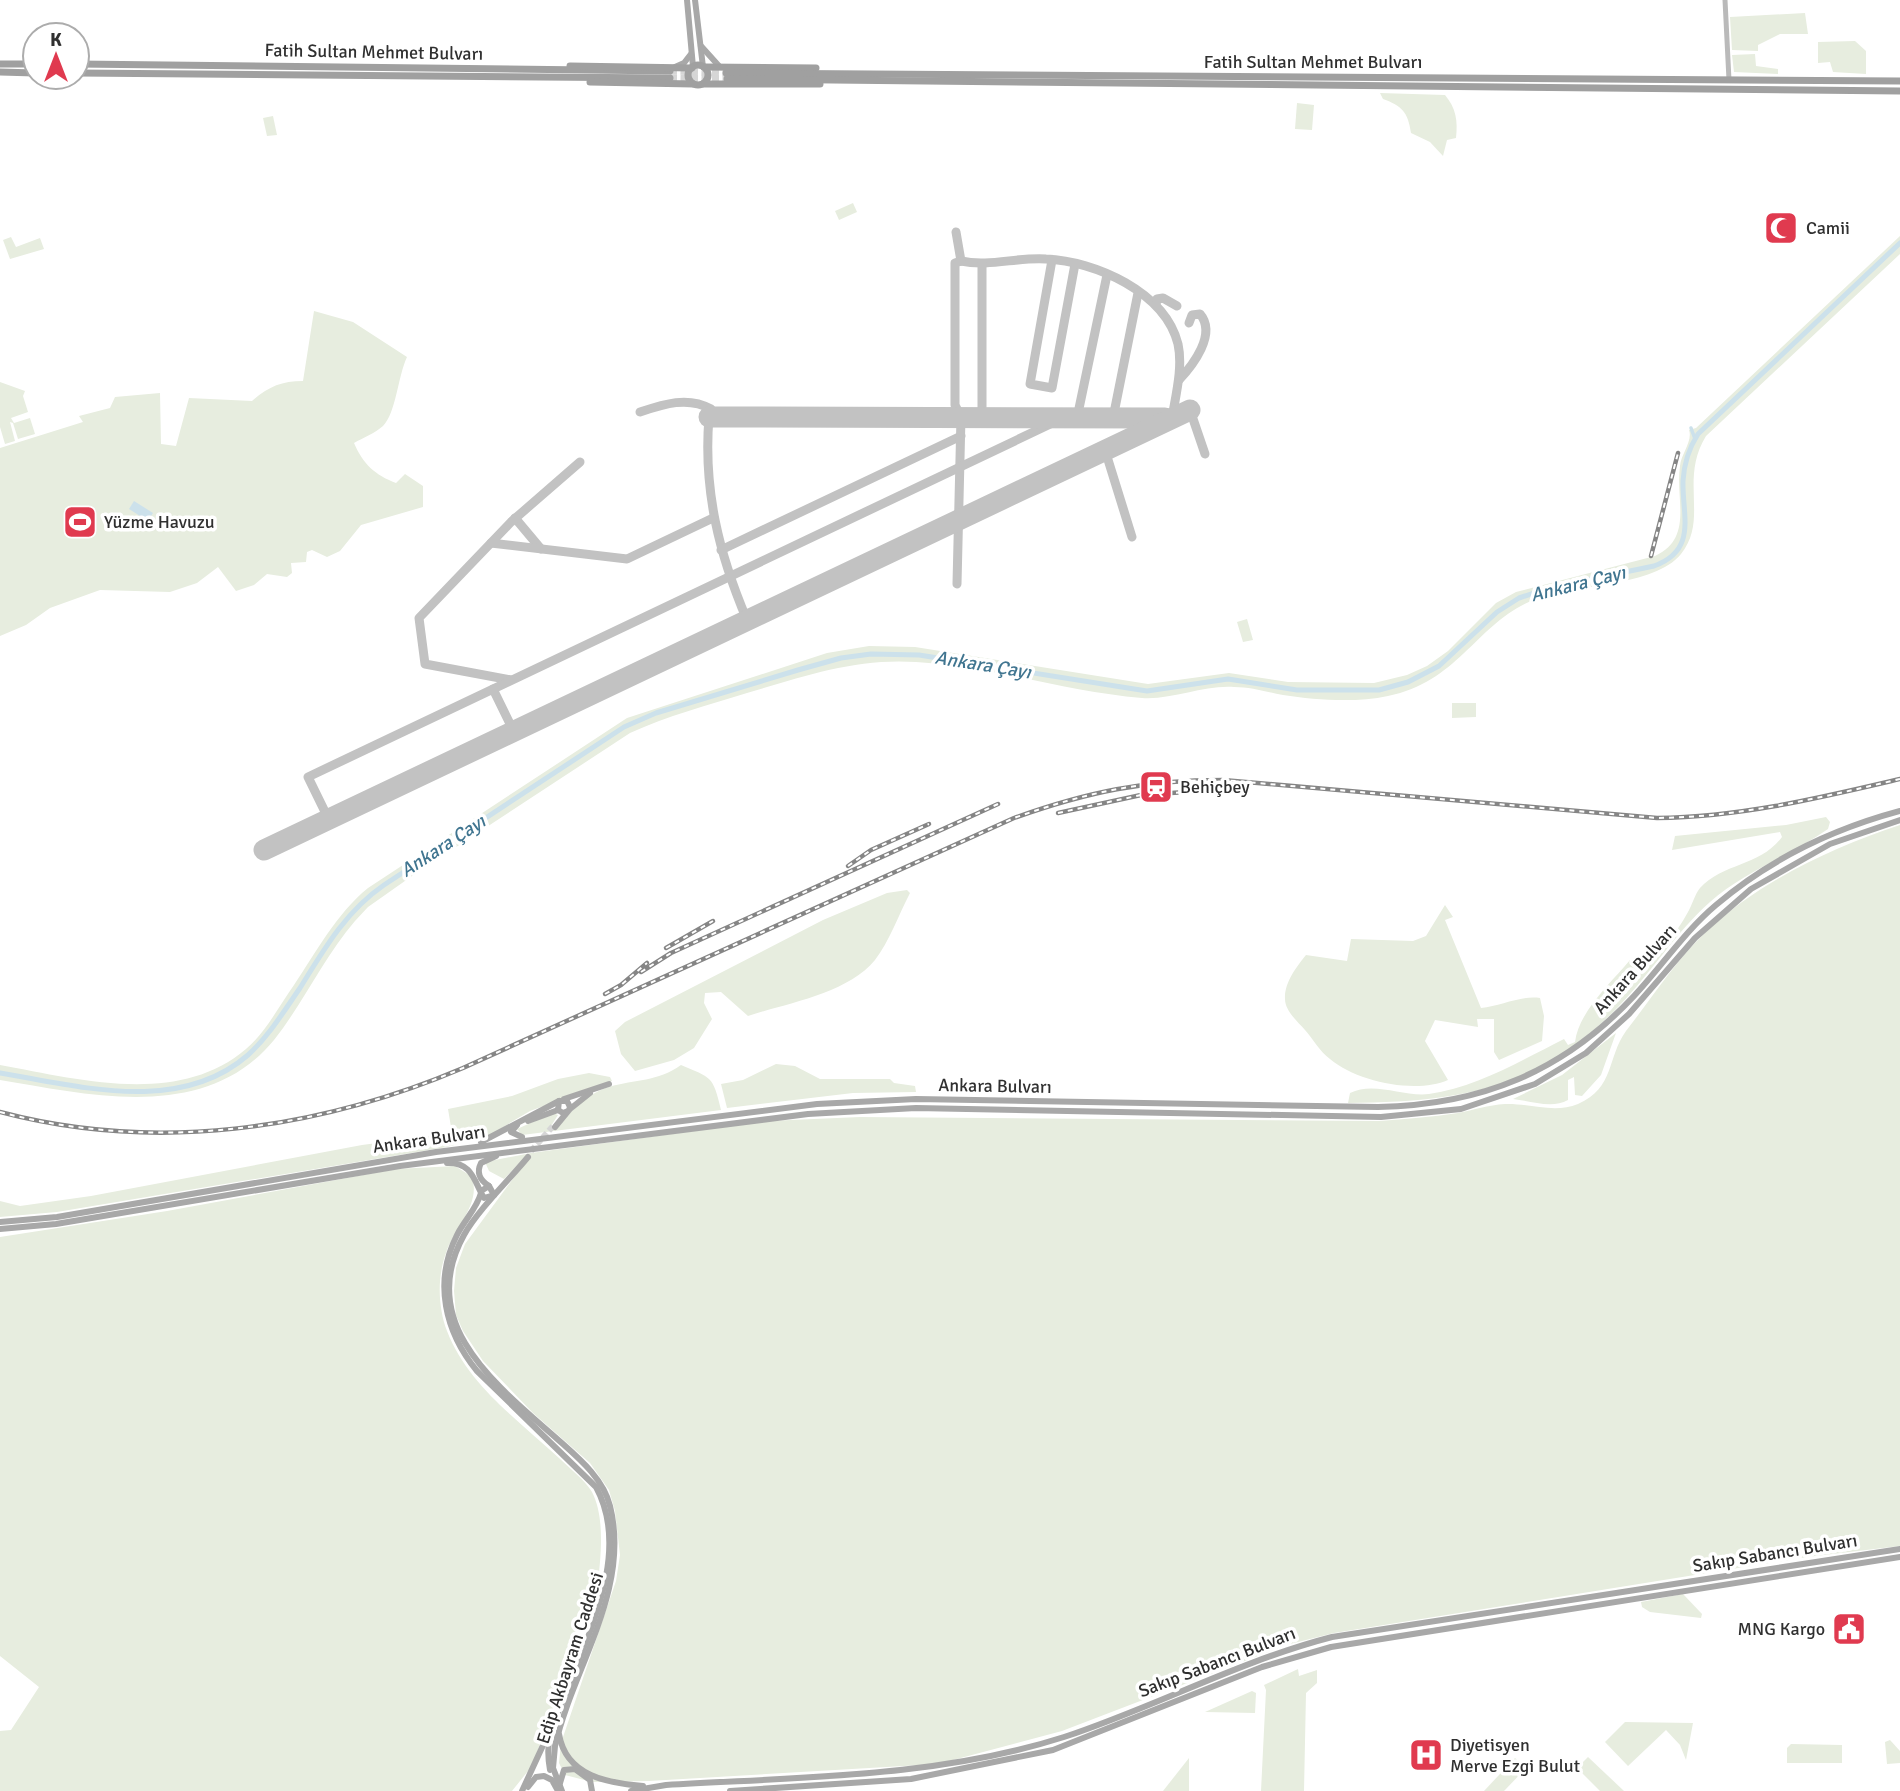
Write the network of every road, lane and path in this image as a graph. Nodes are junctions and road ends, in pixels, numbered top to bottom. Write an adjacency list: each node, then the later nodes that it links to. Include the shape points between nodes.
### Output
1 (687, 0): 4 (main road)
2 (695, 0): 5 (main road)
3 (1725, 0): 18 (main road)
4 (692, 45): 9 (main road); 16 (main road, via 688,59)
5 (700, 45): 10 (main road); 15 (main road)
6 (0, 64): 7 (highway)
7 (21, 64)
8 (91, 64): 14 (highway, Fatih Sultan Mehmet Bulvarı)
9 (692, 67): 10 (highway); 16 (highway); 20 (highway, via 688,77)
10 (703, 67): 15 (highway); 21 (highway, via 708,78)
11 (0, 72): 12 (highway)
12 (21, 73)
13 (91, 73): 14 (highway, Fatih Sultan Mehmet Bulvarı)
14 (537, 74): 16 (highway, Fatih Sultan Mehmet Bulvarı); 16 (highway, via 556,82)
15 (725, 74): 17 (highway, via 803,85); 17 (highway, via 829,68); 21 (highway)
16 (672, 75): 20 (highway)
17 (836, 77): 18 (highway, Fatih Sultan Mehmet Bulvarı); 22 (highway, Fatih Sultan Mehmet Bulvarı)
18 (1729, 80): 19 (highway, Fatih Sultan Mehmet Bulvarı)
19 (1900, 81)
20 (693, 84): 21 (highway)
21 (703, 84)
22 (1900, 91)
23 (1900, 811): 28 (main road, Ankara Bulvarı, via 1826,836 1745,882 1697,923 1634,996 1581,1045 1530,1075 1460,1100 1378,1107 916,1099 737,1112)
24 (1900, 820): 30 (main road, Ankara Bulvarı, via 1830,844 1751,889 1695,938 1629,1014 1586,1053 1535,1083 1461,1109 1381,1117 916,1108 739,1121)
25 (561, 1101): 26 (main road); 26 (main road, via 569,1103); 26 (main road, via 609,1084); 29 (main road, via 513,1123 491,1139)
26 (565, 1111): 27 (main road); 28 (main road, via 511,1129 514,1136)
27 (554, 1126)
28 (545, 1137): 29 (main road, Ankara Bulvarı)
29 (436, 1152): 35 (main road, Ankara Bulvarı, via 57,1217)
30 (526, 1154): 31 (main road, Ankara Bulvarı); 32 (main road, Edip Akbayram Caddesi, via 506,1180); 32 (main road, via 481,1163 480,1177); 34 (main road, Edip Akbayram Caddesi)
31 (400, 1166): 33 (main road, via 463,1165 475,1176); 36 (main road, Ankara Bulvarı, via 57,1224)
32 (490, 1186): 33 (main road, Edip Akbayram Caddesi); 34 (main road)
33 (481, 1192): 34 (main road, via 484,1198); 40 (main road, Edip Akbayram Caddesi, via 456,1236 446,1271 445,1305 451,1330 462,1354 477,1371 596,1487 603,1500 609,1539 602,1594)
34 (493, 1198): 39 (main road, Edip Akbayram Caddesi, via 464,1236 453,1265 449,1291 458,1334 481,1369 580,1459 601,1485 615,1534 610,1589)
35 (0, 1222)
36 (0, 1229)
37 (1900, 1549): 41 (main road, Sakıp Sabancı Bulvarı, via 1332,1637 1263,1657 1065,1737 980,1759 910,1770)
38 (1900, 1557): 46 (main road, Sakıp Sabancı Bulvarı, via 1331,1647 1262,1667 1053,1750 992,1764 911,1779)
39 (561, 1726): 41 (main road, via 564,1749 595,1779); 43 (main road, Edip Akbayram Caddesi, via 553,1763)
40 (547, 1736): 42 (main road); 43 (main road, Edip Akbayram Caddesi, via 550,1770)
41 (652, 1787): 45 (main road, Sakıp Sabancı Bulvarı)
42 (523, 1791): 43 (main road, via 544,1776)
43 (561, 1791): 44 (main road, via 561,1774 571,1768 590,1780)
44 (592, 1791)
45 (631, 1791)
46 (730, 1791)

